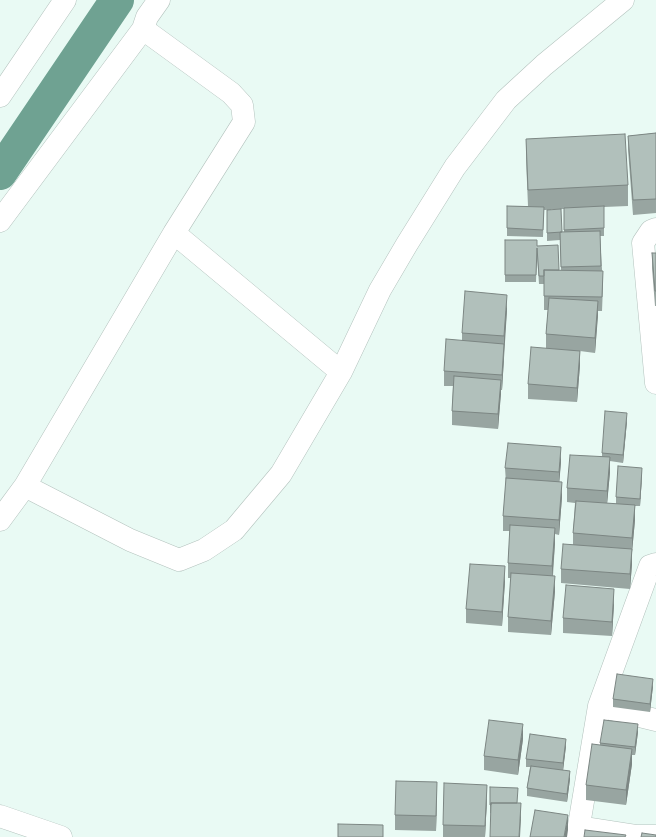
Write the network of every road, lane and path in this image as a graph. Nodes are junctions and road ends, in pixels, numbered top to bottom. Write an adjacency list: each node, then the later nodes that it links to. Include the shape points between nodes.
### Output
1 (159, 0): 4 (street, via 147,17)
2 (623, 0): 9 (street, via 506,100 455,166 380,290)
3 (62, 1): 5 (street)
4 (144, 28): 6 (street); 8 (street, via 231,93 242,105 244,122)
5 (0, 96)
6 (0, 221)
7 (656, 230): 10 (street, via 651,231 643,243)
8 (174, 233): 9 (street); 11 (street)
9 (341, 372): 11 (street, via 281,474 234,530 204,550 179,560 130,540)
10 (656, 383)
11 (26, 486): 12 (street)
12 (0, 520)
13 (656, 564): 14 (street, via 650,566)
14 (599, 706): 15 (street); 17 (street)
15 (656, 720)
16 (0, 816): 19 (street)
17 (578, 832): 18 (street)
18 (656, 836)
19 (61, 837)

